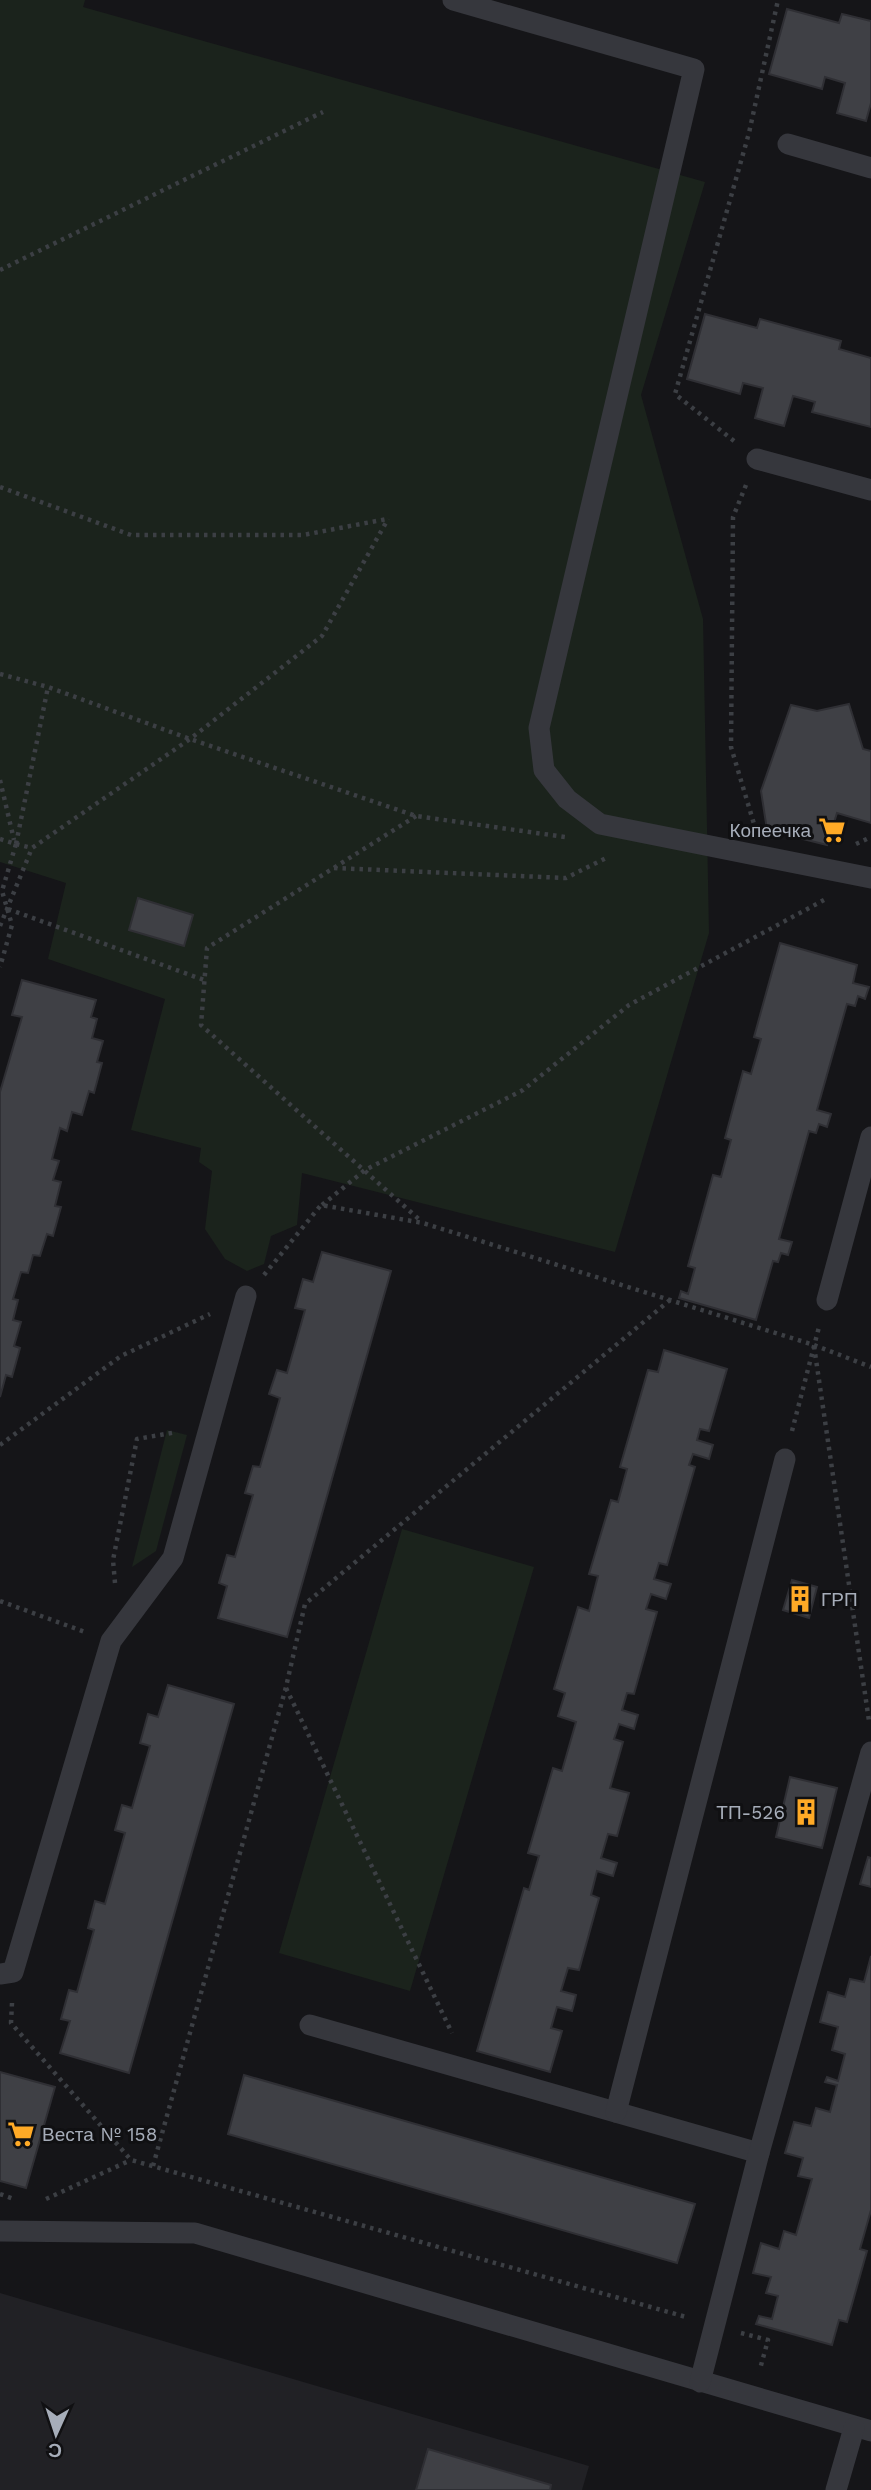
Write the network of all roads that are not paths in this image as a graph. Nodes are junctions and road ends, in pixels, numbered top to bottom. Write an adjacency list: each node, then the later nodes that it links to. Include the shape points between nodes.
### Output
1 (453, 0): 6 (lane, via 694,69 539,728 544,770 567,799 600,824)
2 (789, 145): 3 (lane)
3 (871, 168)
4 (757, 459): 5 (lane)
5 (871, 490)
6 (868, 878)
7 (871, 1138): 9 (lane)
8 (246, 1296): 12 (lane, via 173,1558 115,1635)
9 (827, 1300)
10 (785, 1459): 14 (lane)
11 (871, 1752): 15 (lane)
12 (6, 1973)
13 (310, 2025): 14 (lane)
14 (616, 2112): 15 (lane)
15 (759, 2154): 17 (lane)
16 (0, 2231): 17 (lane, via 195,2233)
17 (701, 2382): 18 (lane)
18 (863, 2429): 19 (lane)
19 (836, 2490)

